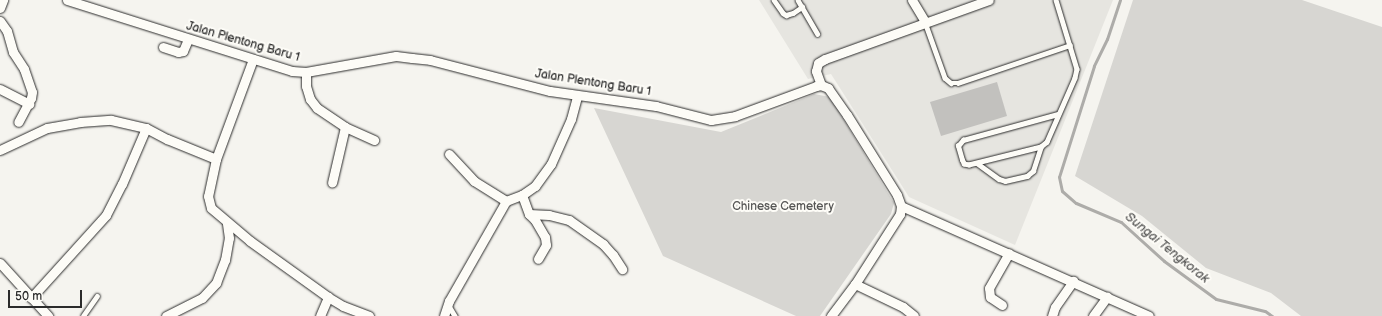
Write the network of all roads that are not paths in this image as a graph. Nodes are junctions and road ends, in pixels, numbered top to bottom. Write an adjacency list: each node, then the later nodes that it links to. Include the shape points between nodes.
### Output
1 (3, 0): 9 (street)
2 (67, 0): 13 (street, Jalan Plentong Baru 1)
3 (774, 0): 8 (lane, via 786,15)
4 (798, 0): 8 (lane)
5 (912, 0): 11 (street)
6 (988, 0): 11 (street)
7 (1056, 0): 14 (lane)
8 (802, 7): 12 (lane)
9 (0, 8)
10 (0, 21): 21 (street, via 7,31 13,52 30,84 32,95)
11 (925, 22): 14 (lane, via 945,78 951,83 958,83); 18 (street, via 818,63 816,71)
12 (818, 34)
13 (188, 39): 15 (street, via 183,50 178,52); 16 (street, Jalan Plentong Baru 1)
14 (1070, 45): 22 (lane, via 1077,69)
15 (163, 47)
16 (253, 60): 17 (street, Jalan Plentong Baru 1, via 292,71); 30 (street)
17 (306, 72): 20 (street, Jalan Plentong Baru 1, via 396,56 430,60); 24 (street, via 306,86 310,99 317,108)
18 (821, 85): 20 (street, Jalan Plentong Baru 1, via 718,120 638,103); 35 (street, via 828,88 836,97 897,195)
19 (0, 89): 21 (street)
20 (577, 96): 33 (street, via 571,119 551,164 535,186)
21 (28, 104): 23 (street)
22 (1058, 114): 27 (lane, via 1047,142); 31 (lane, via 959,142 964,164)
23 (18, 122)
24 (345, 127): 26 (street); 32 (street)
25 (146, 128): 28 (street, via 112,120 80,122 47,128); 30 (street); 47 (street, via 106,215)
26 (374, 140)
27 (1041, 148): 31 (lane); 31 (lane, via 1033,170 1026,176 1006,181)
28 (0, 150)
29 (449, 154): 34 (street, via 474,181)
30 (216, 159): 37 (street, via 208,196 211,208)
31 (977, 163)
32 (332, 183)
33 (522, 195): 34 (street); 36 (street)
34 (506, 201): 48 (street)
35 (901, 206): 38 (street); 43 (street, via 900,214)
36 (529, 214): 39 (street, via 545,237 546,245); 41 (street, via 569,220 603,244)
37 (227, 223): 45 (street); 52 (street, via 229,238 225,260 216,283 202,298)
38 (1008, 253): 42 (street); 49 (street, via 989,288 990,297)
39 (538, 259)
40 (0, 264): 47 (street)
41 (622, 270)
42 (1073, 281): 46 (street); 59 (street, via 1055,307)
43 (855, 284): 57 (street); 58 (street, via 903,307)
44 (97, 296): 51 (lane)
45 (328, 297): 53 (street); 54 (street)
46 (1107, 297): 60 (street); 61 (street)
47 (31, 298): 50 (street)
48 (448, 304): 55 (street); 56 (lane)
49 (1002, 305)
50 (48, 316)
51 (83, 316)
52 (166, 316)
53 (320, 316)
54 (369, 316)
55 (444, 316)
56 (455, 316)
57 (831, 316)
58 (914, 316)
59 (1052, 316)
60 (1093, 316)
61 (1149, 316)

